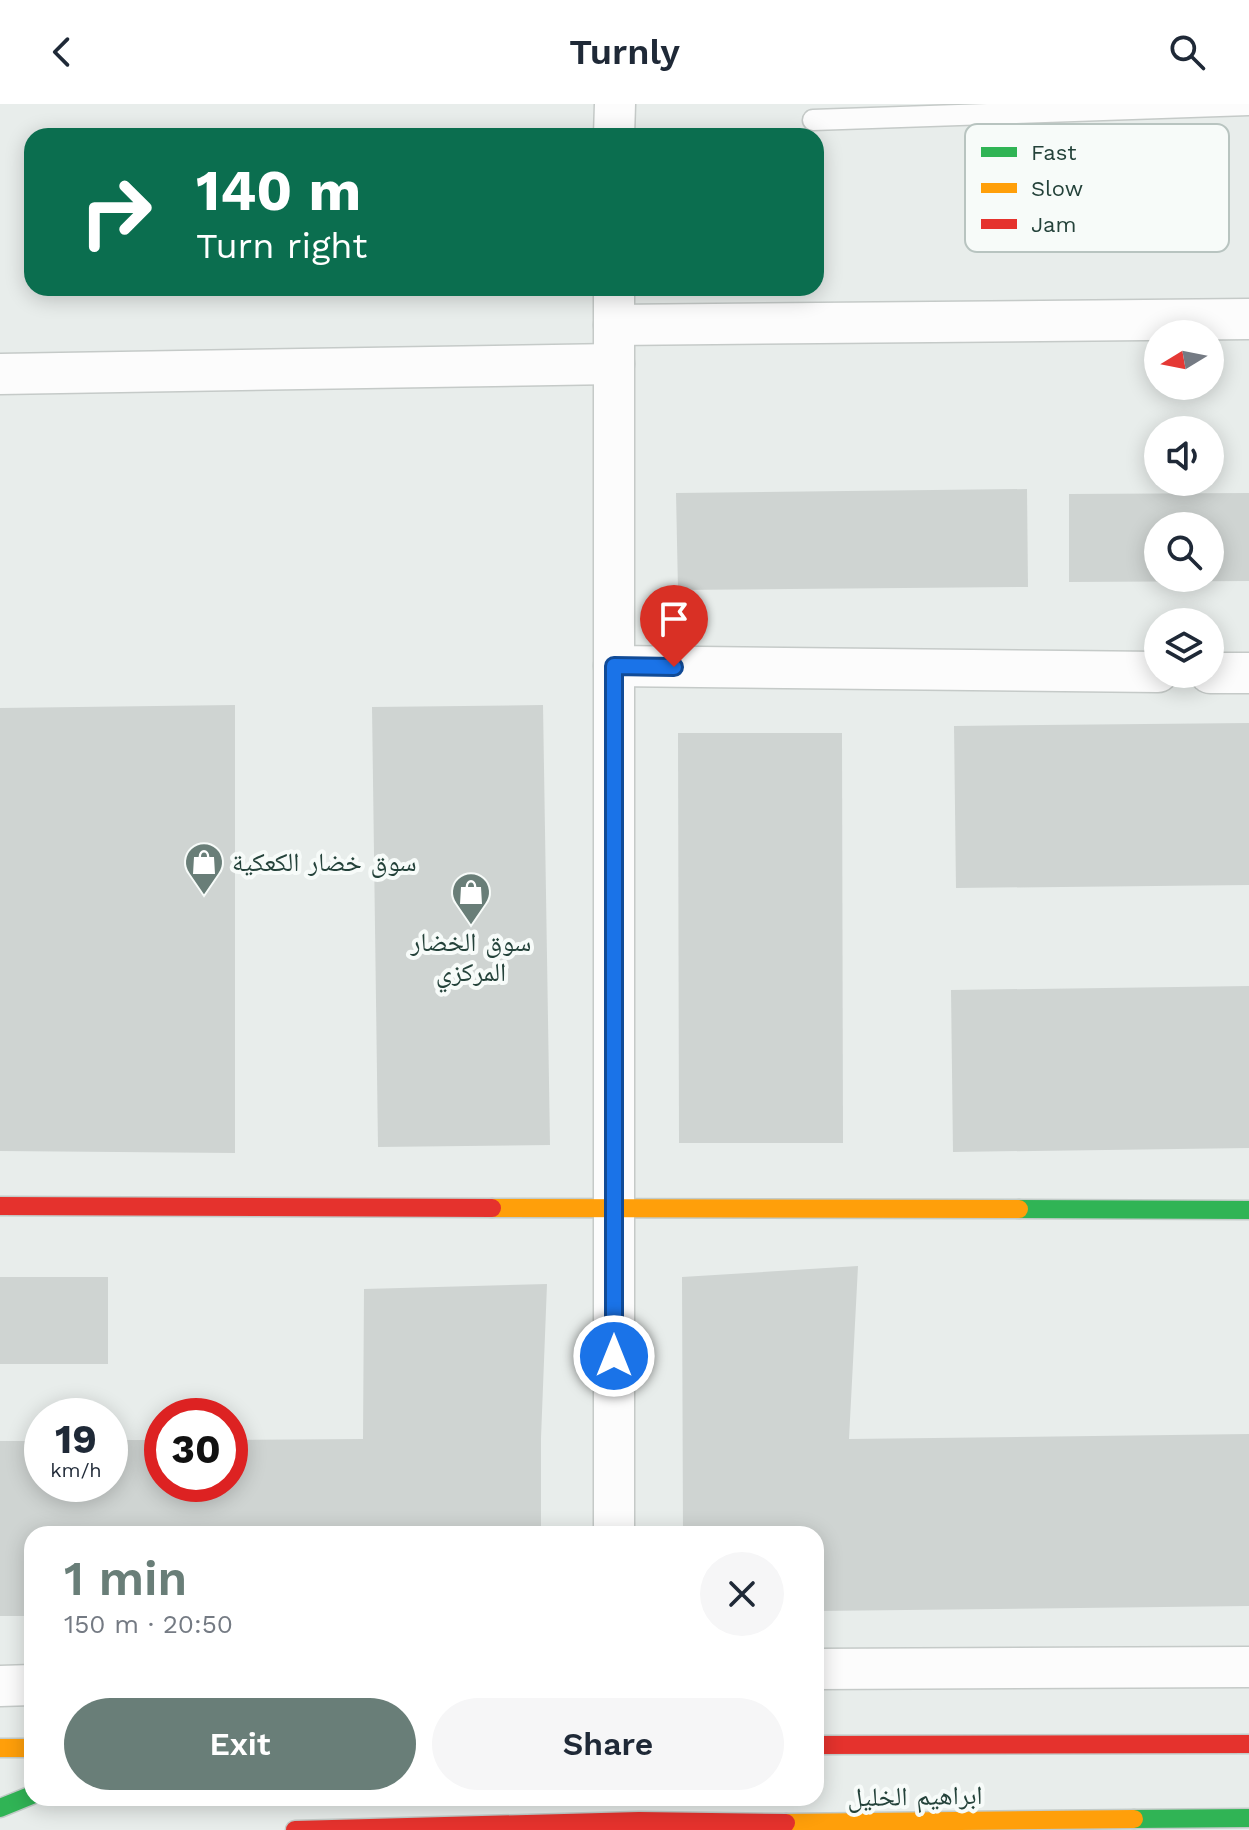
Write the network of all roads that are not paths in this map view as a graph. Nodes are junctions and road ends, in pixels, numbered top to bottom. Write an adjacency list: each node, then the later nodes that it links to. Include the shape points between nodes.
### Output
1 (615, 104): 4 (street)
2 (1249, 105): 3 (lane)
3 (813, 120)
4 (614, 128)
5 (614, 306): 6 (street); 7 (street)
6 (1249, 319)
7 (614, 364): 8 (street); 9 (street)
8 (0, 374)
9 (614, 666): 10 (street); 14 (street)
10 (1144, 672)
11 (1224, 673): 12 (street)
12 (1249, 673)
13 (0, 1206): 14 (main road)
14 (614, 1208): 15 (main road); 16 (street)
15 (1249, 1210)
16 (614, 1526)
17 (1249, 1667): 18 (street)
18 (824, 1669)
19 (24, 1685): 20 (street)
20 (0, 1686)
21 (1249, 1744): 22 (main road, ابراهيم الخليل)
22 (824, 1745)
23 (0, 1748): 24 (main road)
24 (24, 1748)
25 (24, 1798): 26 (main road)
26 (0, 1808)
27 (1249, 1818): 28 (main road, ابراهيم الخليل)
28 (743, 1827): 29 (main road, ابراهيم الخليل, via 639,1821)
29 (295, 1830)

